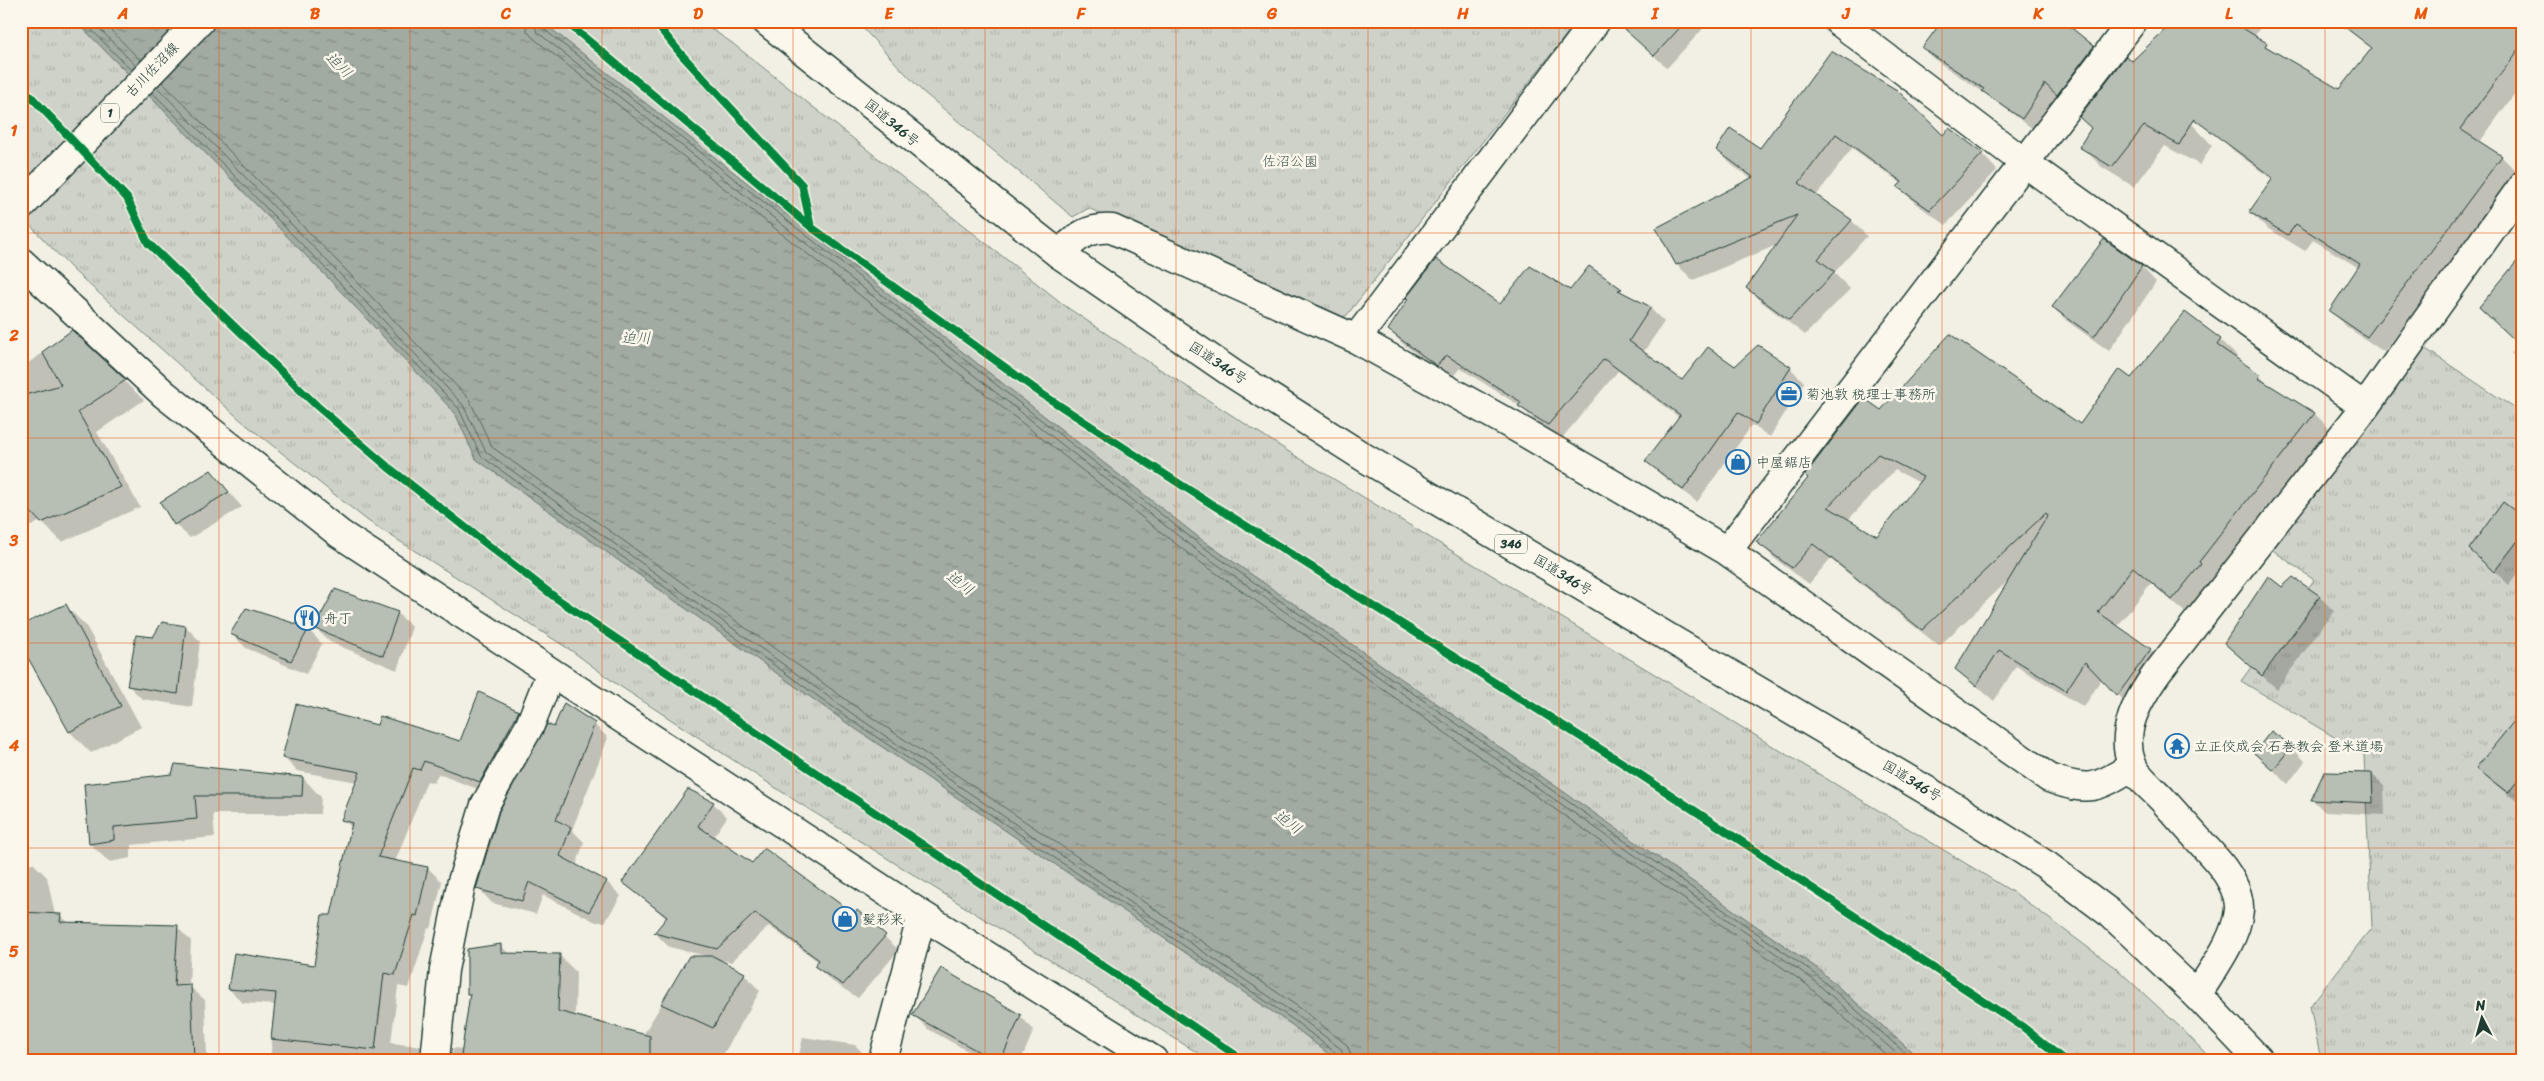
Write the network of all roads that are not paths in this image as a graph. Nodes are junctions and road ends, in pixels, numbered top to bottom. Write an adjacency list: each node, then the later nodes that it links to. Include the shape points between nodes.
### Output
1 (200, 21): 8 (main road, 古川佐沼線 / 1)
2 (766, 21): 9 (main road, 国道346号 / 346)
3 (1596, 21): 11 (main road)
4 (1838, 21): 6 (main road)
5 (2133, 21): 6 (main road)
6 (2025, 163): 12 (main road); 13 (main road)
7 (2523, 185): 12 (main road)
8 (21, 206)
9 (1059, 254): 11 (main road, via 1080,234 1100,228 1112,229); 17 (main road, 国道346号 / 346, via 1233,374 1365,458 2007,839 2111,914)
10 (21, 262): 14 (main road, via 164,394 340,534)
11 (1356, 339): 13 (main road, via 1517,428)
12 (2364, 407): 15 (main road, via 2140,696 2128,739)
13 (1727, 551): 15 (main road, via 2049,778 2071,786 2095,787)
14 (551, 672): 16 (main road); 18 (main road, via 530,726 486,805 460,885 444,970)
15 (2133, 766): 17 (main road, via 2219,863 2232,882 2237,897 2239,909 2232,935)
16 (922, 915): 19 (main road); 20 (main road)
17 (2197, 995): 21 (main road, 国道346号 / 346)
18 (435, 1060)
19 (883, 1060)
20 (1153, 1060)
21 (2259, 1060)

